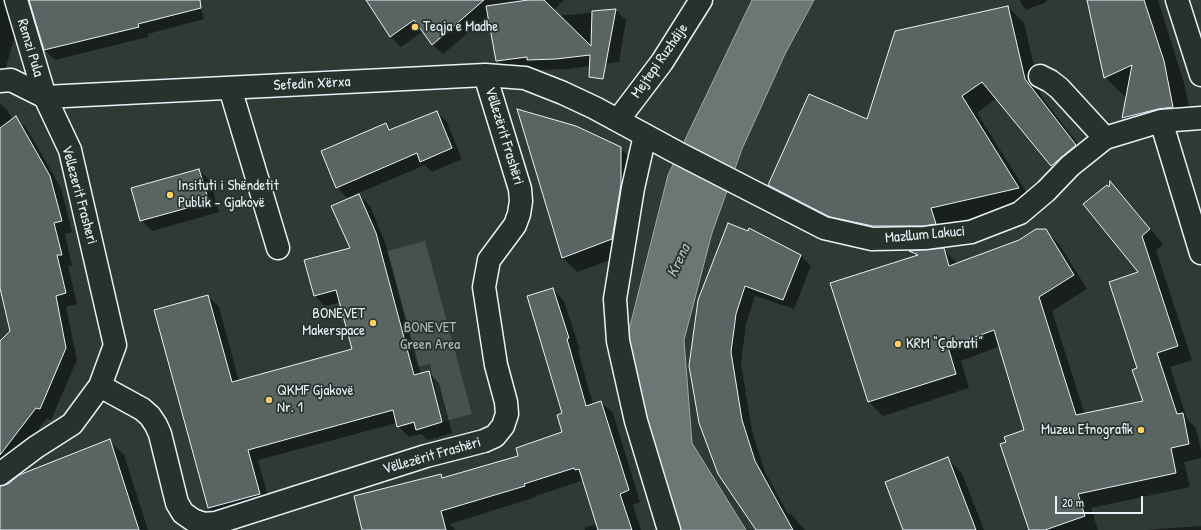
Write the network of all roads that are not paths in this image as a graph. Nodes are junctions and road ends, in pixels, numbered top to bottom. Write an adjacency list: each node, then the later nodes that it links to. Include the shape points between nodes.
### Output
1 (16, 0): 9 (street, Remzi Pula)
2 (701, 0): 11 (street, Mejtepi Ruzhdije, via 662,62)
3 (1177, 0): 5 (street)
4 (485, 75): 8 (street, Sefedin Xërxa); 11 (street, Sefedin Xërxa, via 525,78 563,92); 17 (street, Vëllezërit Frashëri, via 520,189 521,202 520,214 515,225 489,260 484,287 496,365 507,414 503,426 495,436 484,442 426,456 216,523 204,524 183,513 177,503 160,434 150,416)
5 (1201, 75)
6 (1040, 76): 14 (street, via 1059,88)
7 (0, 80): 9 (street, Sefedin Xërxa, via 11,80)
8 (230, 88): 9 (street, Sefedin Xërxa); 15 (street)
9 (45, 97): 17 (street, Vellezerit Frasheri, via 70,150 115,345)
10 (1201, 118): 12 (street, Mazllum Lakuci)
11 (618, 120): 13 (street, Mazllum Lakuci)
12 (1162, 121): 14 (street, Mazllum Lakuci); 16 (street)
13 (645, 135): 14 (street, Mazllum Lakuci, via 824,228 872,239 925,238 970,232 1020,213 1070,166); 19 (street, via 633,188 615,299 618,341 636,421)
14 (1105, 138)
15 (278, 248)
16 (1201, 252)
17 (100, 386): 18 (street, via 72,424 36,446)
18 (0, 474)
19 (669, 530)

